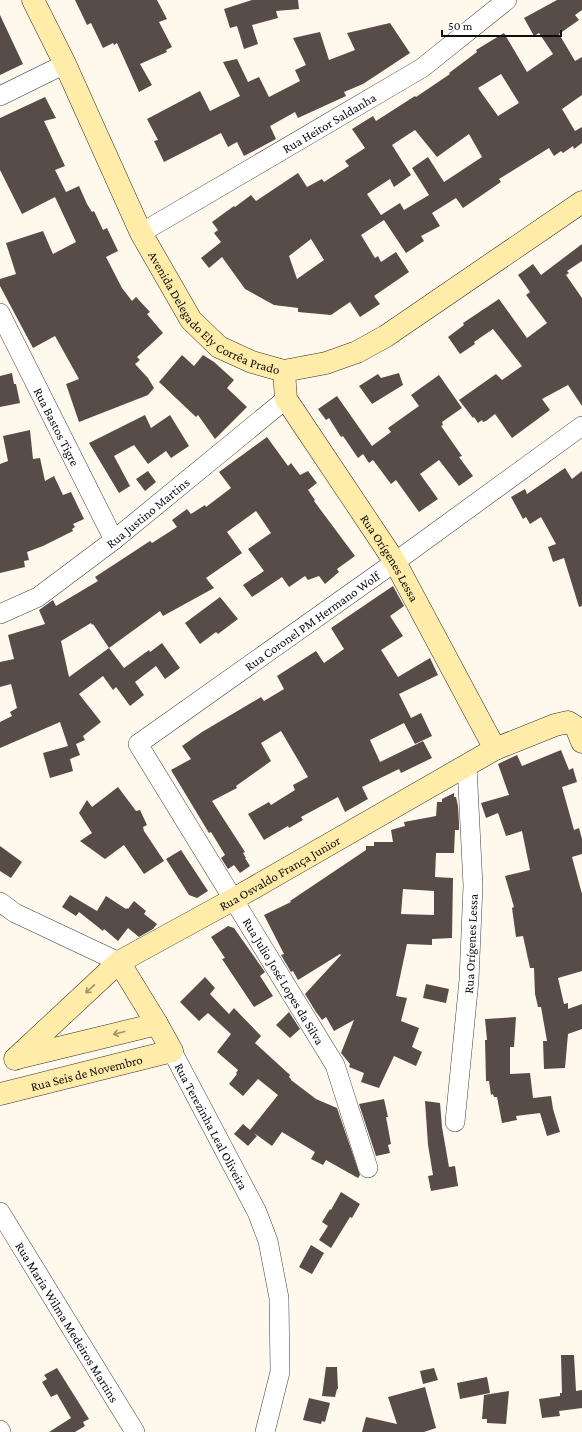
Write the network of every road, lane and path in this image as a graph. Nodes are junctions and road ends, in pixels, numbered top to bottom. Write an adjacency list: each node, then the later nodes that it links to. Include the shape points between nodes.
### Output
1 (33, 0): 3 (street, Avenida Delegado Ely Corrêa Prado)
2 (507, 0): 6 (street, Rua Heitor Saldanha, via 422,68)
3 (66, 64): 4 (street); 6 (street, Avenida Delegado Ely Corrêa Prado)
4 (0, 96)
5 (582, 202): 8 (street, Avenida Delegado Ely Corrêa Prado, via 386,336 358,352 326,363)
6 (141, 232): 8 (street, Avenida Delegado Ely Corrêa Prado, via 191,320 219,347 252,362)
7 (0, 313): 11 (street, Rua Bastos Tigre)
8 (284, 371): 9 (street, Rua Orígenes Lessa)
9 (286, 399): 11 (street, Rua Justino Martins); 12 (street, Rua Orígenes Lessa)
10 (582, 426): 12 (street, Rua Coronel PM Hermano Wolf)
11 (114, 540): 13 (street, Rua Justino Martins, via 38,597)
12 (395, 562): 15 (street, Rua Coronel PM Hermano Wolf); 16 (street, Rua Orígenes Lessa)
13 (0, 614)
14 (582, 742): 16 (street, Rua Osvaldo França Junior, via 576,727 568,722)
15 (138, 744): 18 (street, Rua Julio José Lopes da Silva)
16 (495, 749): 17 (street, Rua Osvaldo França Junior)
17 (467, 766): 18 (street, Rua Osvaldo França Junior); 25 (street, Rua Orígenes Lessa, via 473,886 469,980)
18 (234, 899): 20 (street, Rua Osvaldo França Junior); 26 (street, Rua Julio José Lopes da Silva, via 335,1065)
19 (0, 902): 20 (street, via 15,913)
20 (119, 962): 21 (street, Rua Terezinha Leal Oliveira); 23 (street, Rua Osvaldo França Junior, one-way to 23)
21 (157, 1024): 22 (street, Rua Terezinha Leal Oliveira); 23 (street, one-way to 23)
22 (172, 1051): 24 (street, Rua Seis de Novembro); 29 (street, Rua Terezinha Leal Oliveira, via 257,1212 268,1241 279,1298 280,1372)
23 (7, 1061)
24 (0, 1094)
25 (455, 1122)
26 (368, 1168)
27 (0, 1212): 28 (street, Rua Maria Wilma Medeiros Martins)
28 (135, 1432)
29 (265, 1432)

